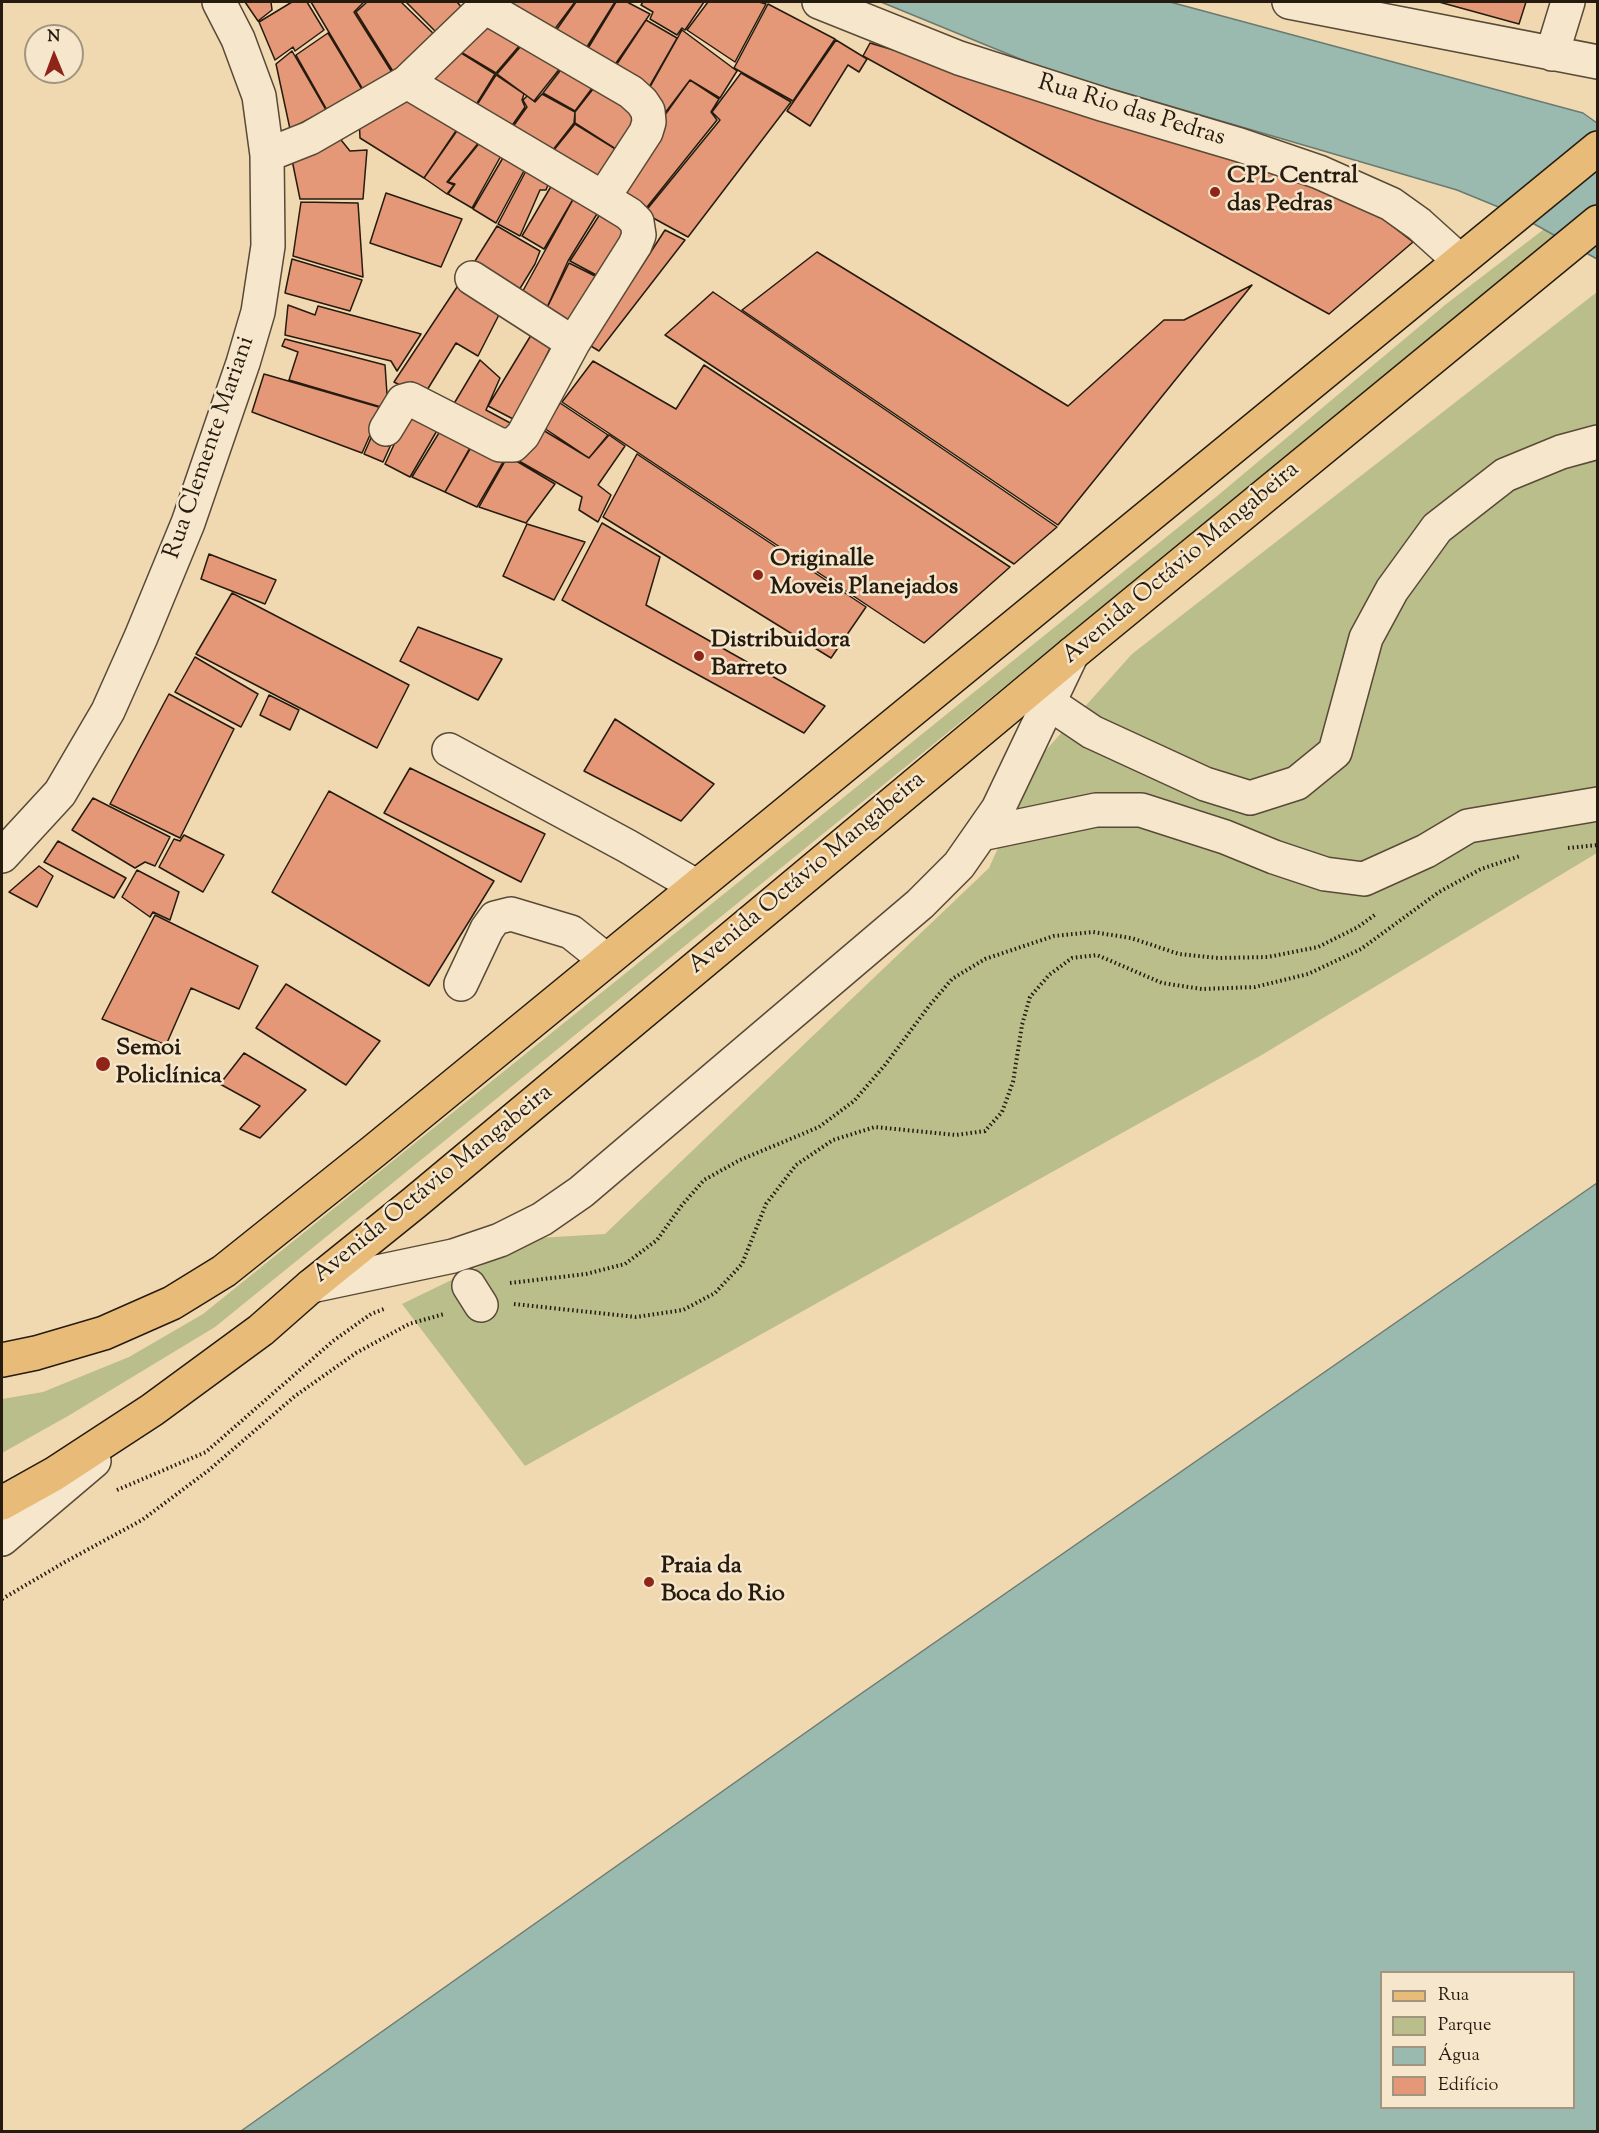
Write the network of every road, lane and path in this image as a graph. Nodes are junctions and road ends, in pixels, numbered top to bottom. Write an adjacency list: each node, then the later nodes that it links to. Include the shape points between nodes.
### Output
1 (219, 2): 10 (street, Rua Clemente Mariani, via 259,96)
2 (819, 2): 13 (street, Rua Rio das Pedras, via 959,58 1319,172 1391,204)
3 (1289, 2): 6 (street)
4 (1568, 2): 6 (street)
5 (488, 4): 8 (street); 11 (street, via 631,92 648,111 646,132)
6 (1552, 54): 7 (street)
7 (1598, 62)
8 (407, 82): 10 (street, via 310,138); 11 (street)
9 (1598, 148): 13 (main road)
10 (267, 155): 26 (street, Rua Clemente Mariani, via 268,246 258,312 188,523 108,711 60,794)
11 (603, 198): 15 (street, via 637,222 639,235)
12 (1598, 222): 18 (main road, Avenida Octávio Mangabeira)
13 (1460, 261): 27 (main road)
14 (472, 278): 15 (street)
15 (573, 343): 16 (street, via 524,435 513,445 500,445 410,399 402,401)
16 (386, 429)
17 (1598, 442): 19 (street, via 1505,475 1437,528 1392,590 1366,638 1335,752 1297,783 1250,798 1205,784 1092,732)
18 (1072, 654): 19 (street); 31 (main road, Avenida Octávio Mangabeira)
19 (1049, 703): 22 (street, via 998,809)
20 (449, 750): 27 (street)
21 (1598, 804): 22 (street, via 1468,826 1364,879 1325,874 1141,810 1096,810)
22 (981, 834): 31 (street, via 959,864 920,904 581,1192 542,1219 500,1240 453,1256)
23 (1598, 845): 24 (path)
24 (1564, 848)
25 (1521, 855): 32 (path, via 1481,869 1439,892 1361,949 1308,974 1255,987 1202,989 1162,983 1097,955 1072,958 1049,975 1030,997 1013,1082 1002,1112 985,1131 956,1135 875,1127 833,1140 796,1165 766,1204 742,1264 715,1293 682,1310 636,1317)
26 (2, 856)
27 (696, 886): 29 (main road)
28 (1376, 914): 32 (path, via 1318,947 1268,957 1179,954 1131,938 1093,932 1054,936 985,959 952,980 854,1101 819,1126 704,1180 657,1240 625,1264 519,1283)
29 (606, 960): 30 (street, via 570,932 512,914 495,918); 34 (main road, via 224,1271 171,1303 104,1333)
30 (461, 984)
31 (311, 1286): 35 (main road, Avenida Octávio Mangabeira, via 261,1330)
32 (475, 1296): 39 (path, via 409,1324 356,1353 295,1396 209,1470 142,1520)
33 (390, 1307): 36 (path, via 371,1314 333,1341 206,1452)
34 (2, 1360)
35 (152, 1410): 37 (main road, Avenida Octávio Mangabeira); 38 (street)
36 (115, 1491)
37 (2, 1503)
38 (2, 1539)
39 (2, 1599)

